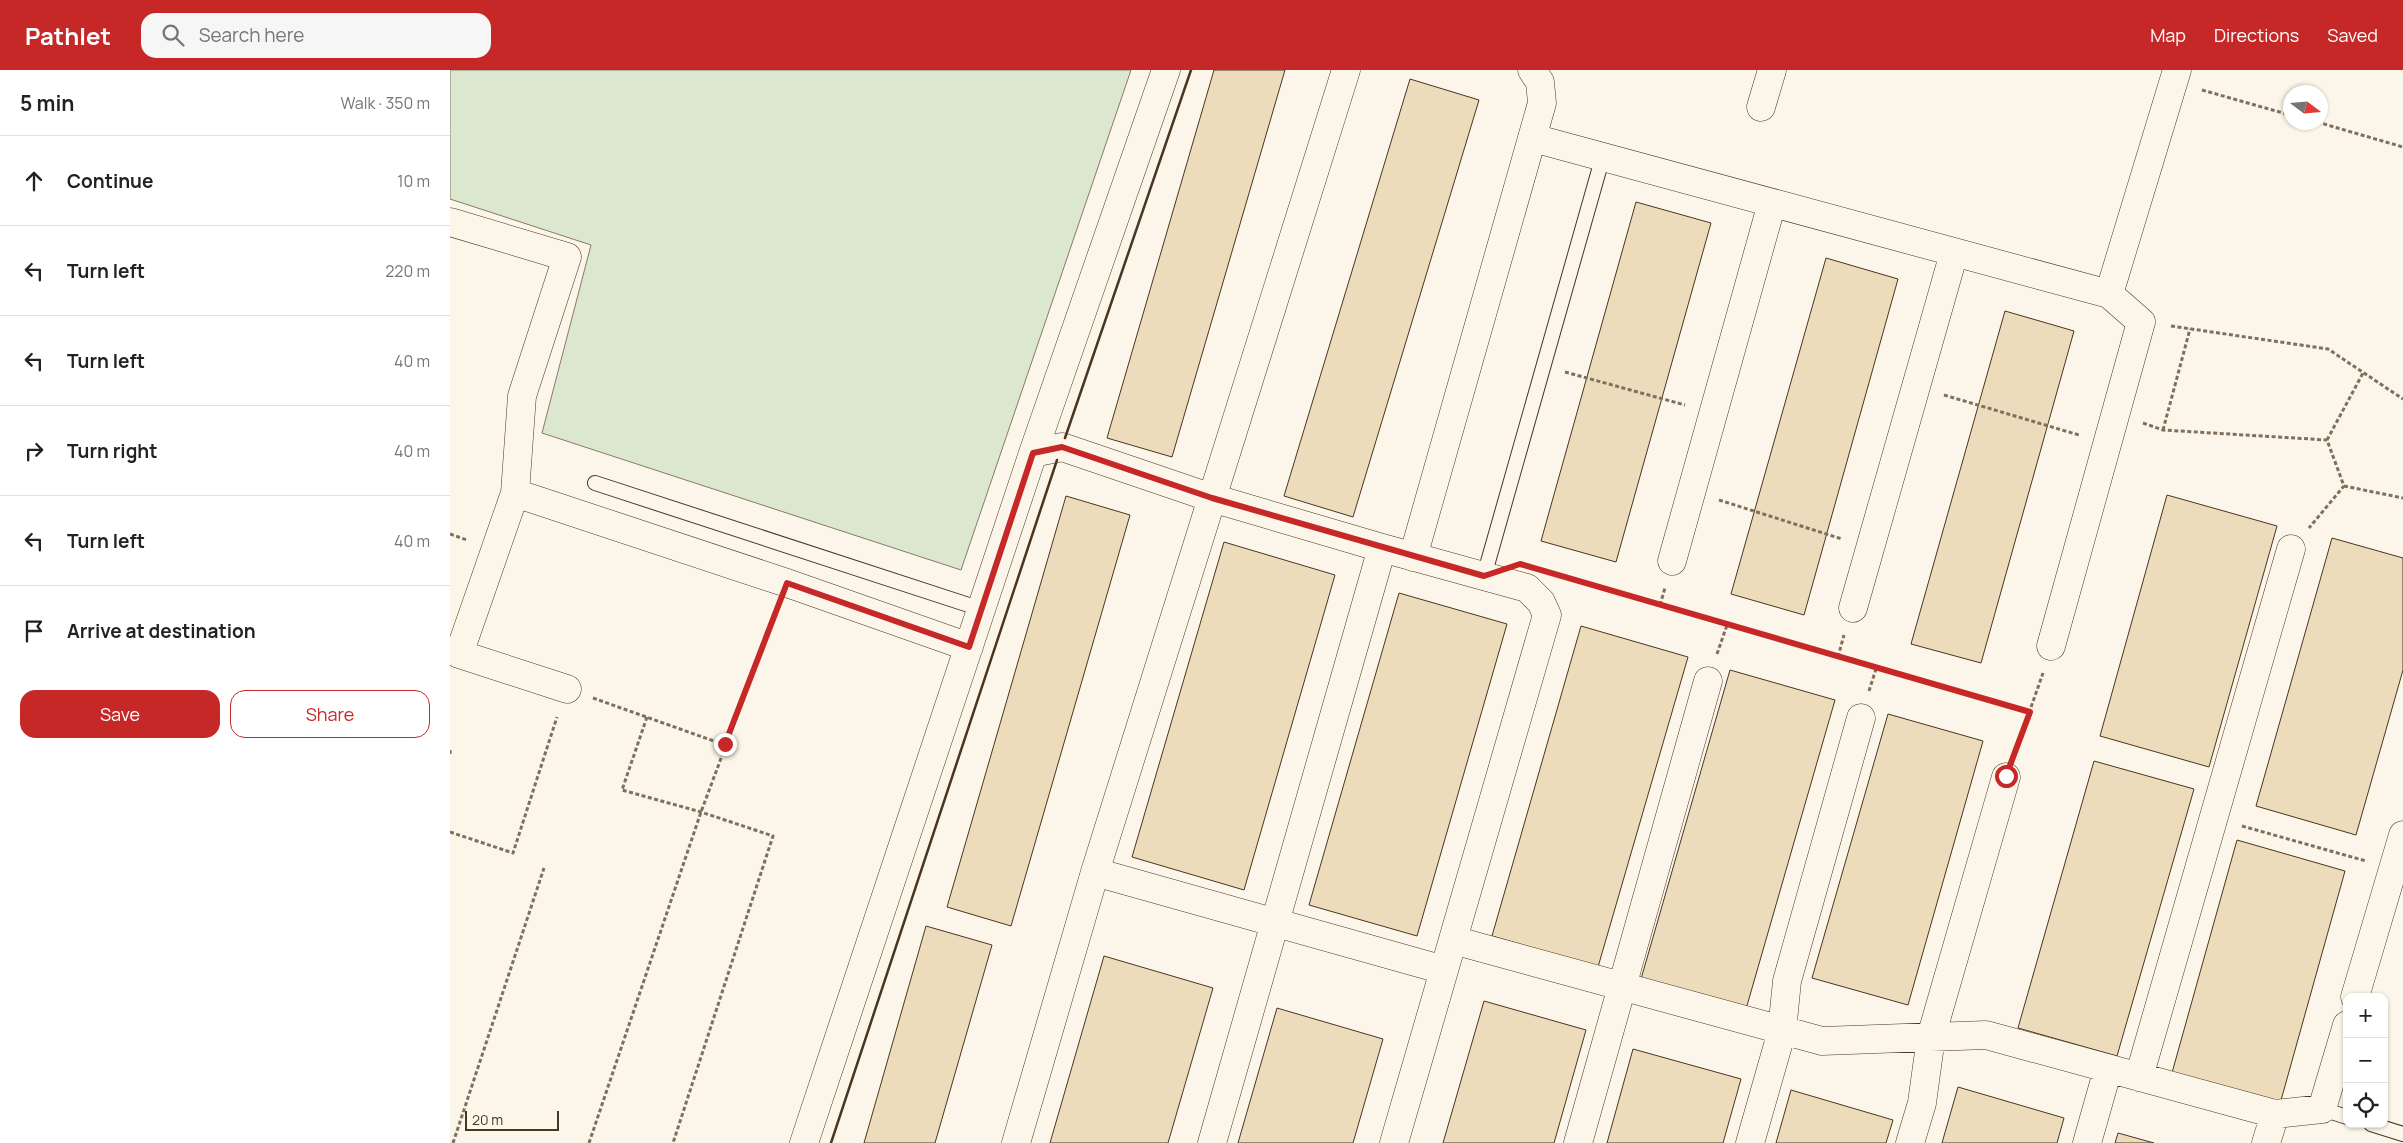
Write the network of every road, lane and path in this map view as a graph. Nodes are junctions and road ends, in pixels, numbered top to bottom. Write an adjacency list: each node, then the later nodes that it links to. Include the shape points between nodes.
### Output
1 (1166, 70): 27 (street)
2 (1346, 70): 32 (street)
3 (1532, 70): 9 (street, via 1540,82 1542,103)
4 (1772, 70): 6 (street)
5 (2175, 76): 7 (path); 15 (street)
6 (1761, 107)
7 (2283, 113)
8 (2328, 125): 10 (path)
9 (1533, 138): 11 (street); 37 (street)
10 (2403, 147)
11 (1603, 156): 12 (street); 18 (lane)
12 (1772, 203): 14 (street); 22 (street)
13 (450, 222): 31 (street, via 567,257 522,396)
14 (1954, 254): 15 (street); 20 (street)
15 (2109, 294): 16 (street)
16 (2141, 322): 17 (path); 23 (street)
17 (2190, 329): 19 (path, via 2328,349); 24 (path)
18 (1544, 367): 22 (path); 40 (lane)
19 (2363, 372): 21 (path); 25 (path)
20 (1917, 387): 26 (path); 35 (street)
21 (2403, 399)
22 (1714, 413): 30 (street)
23 (2115, 414): 24 (path); 26 (street)
24 (2163, 430): 25 (path)
25 (2327, 440): 29 (path)
26 (2108, 443): 44 (street)
27 (1033, 453): 32 (street, via 1062,447); 43 (street)
28 (594, 483): 43 (lane)
29 (2344, 486): 33 (path); 36 (path)
30 (1692, 492): 35 (path); 38 (street)
31 (515, 493): 41 (street); 47 (street, via 459,654)
32 (1212, 498): 34 (street); 61 (street)
33 (2403, 498)
34 (1382, 548): 37 (street); 80 (street)
35 (1870, 548): 42 (street)
36 (2291, 549): 56 (street)
37 (1413, 557): 40 (street)
38 (1672, 560)
39 (1558, 575): 48 (path)
40 (1484, 576): 62 (street, via 1527,588 1548,615)
41 (787, 583): 45 (street); 51 (path)
42 (1852, 608)
43 (981, 609): 45 (street)
44 (2052, 646): 48 (path)
45 (969, 647): 78 (street)
46 (1708, 681): 64 (street)
47 (566, 689): 49 (path); 57 (path, via 513,854)
48 (2030, 712): 54 (path)
49 (647, 717): 51 (path); 55 (path, via 622,790)
50 (1861, 718): 66 (street, via 1787,981)
51 (725, 744): 55 (path)
52 (450, 750): 53 (path)
53 (450, 754)
54 (2006, 776): 67 (street)
55 (701, 812): 76 (path); 77 (path, via 773,836)
56 (2213, 818): 60 (path); 70 (street)
57 (450, 832)
58 (2403, 835): 60 (street)
59 (544, 868): 75 (path)
60 (2393, 869): 65 (street)
61 (1095, 872): 63 (street); 79 (street)
62 (1453, 940): 63 (street); 64 (street)
63 (1444, 970): 81 (street)
64 (1621, 986): 66 (street); 82 (street)
65 (2356, 993)
66 (1782, 1031): 67 (street, via 1822,1042); 83 (street)
67 (1931, 1038): 69 (street, via 1986,1035); 84 (street, via 1922,1103)
68 (2345, 1038): 71 (street)
69 (2108, 1069): 70 (street); 85 (street)
70 (2139, 1077): 72 (street)
71 (2334, 1113): 72 (street)
72 (2274, 1114): 86 (street)
73 (2384, 1128): 74 (lane)
74 (2403, 1134)
75 (453, 1143)
76 (589, 1143)
77 (673, 1143)
78 (804, 1143)
79 (1016, 1143)
80 (1212, 1143)
81 (1394, 1143)
82 (1578, 1143)
83 (1750, 1143)
84 (1910, 1143)
85 (2087, 1143)
86 (2266, 1143)

